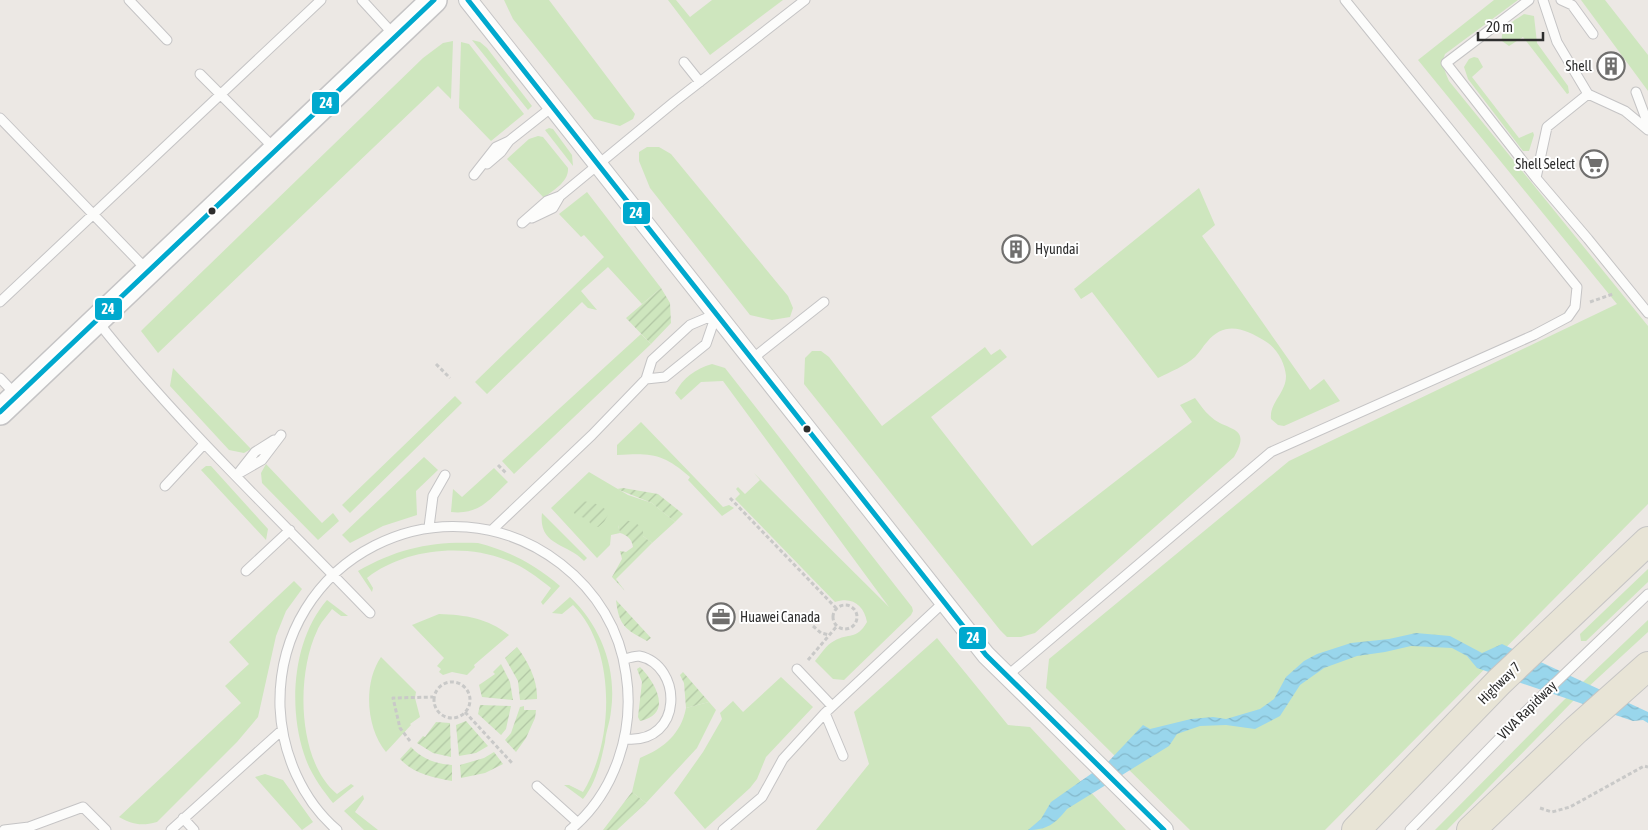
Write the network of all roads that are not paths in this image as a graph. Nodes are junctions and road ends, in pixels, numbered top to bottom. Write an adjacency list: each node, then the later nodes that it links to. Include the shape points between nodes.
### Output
1 (129, 0): 13 (lane)
2 (321, 0): 18 (lane)
3 (362, 0): 12 (lane)
4 (434, 0): 12 (street)
5 (468, 0): 20 (street)
6 (805, 0): 16 (lane)
7 (1345, 0): 55 (lane, via 1577,287 1575,307 1568,317 1534,335 1271,452)
8 (1529, 0): 27 (lane, via 1446,63)
9 (1543, 0): 19 (lane, via 1557,42)
10 (1561, 0): 11 (lane, via 1572,5)
11 (1593, 34)
12 (395, 36): 24 (street)
13 (167, 40)
14 (684, 62): 16 (lane)
15 (200, 74): 18 (lane)
16 (700, 82): 25 (lane)
17 (1636, 92): 22 (lane)
18 (221, 94): 24 (lane); 28 (lane)
19 (1588, 94): 23 (lane, via 1625,111); 27 (lane, via 1546,127)
20 (552, 107): 25 (street); 26 (lane, via 509,141 496,147)
21 (0, 118): 28 (lane)
22 (1648, 124)
23 (1648, 130)
24 (275, 149): 30 (street)
25 (599, 165): 29 (lane); 34 (street)
26 (474, 175)
27 (1536, 178): 33 (lane)
28 (94, 214): 30 (lane); 31 (lane)
29 (522, 223)
30 (147, 270): 35 (street)
31 (0, 302)
32 (824, 302): 36 (lane)
33 (1648, 313)
34 (716, 314): 36 (street); 37 (lane, via 690,325 652,360); 37 (lane, via 706,344 665,377)
35 (96, 319): 38 (street); 39 (lane)
36 (752, 359): 50 (street)
37 (646, 379): 45 (lane, via 592,436)
38 (5, 395)
39 (204, 444): 40 (lane); 42 (lane)
40 (236, 475): 40 (lane, via 262,460 281,435 255,452); 44 (lane)
41 (445, 475): 43 (lane, via 433,496)
42 (165, 486)
43 (430, 527): 45 (lane, via 461,525); 48 (lane, via 389,538)
44 (290, 530): 47 (lane); 48 (lane)
45 (492, 530): 52 (lane, via 540,548 580,579 604,609)
46 (1648, 541): 72 (main road, Highway 7, via 1499,682)
47 (246, 571)
48 (333, 574): 51 (lane); 58 (lane, via 320,588 293,631 280,680)
49 (1648, 594): 73 (lane, VIVA Rapidway, via 1525,712)
50 (944, 602): 55 (street); 56 (lane)
51 (370, 613)
52 (624, 659): 59 (lane, via 629,690); 59 (lane, via 638,656 651,662 662,672 672,699 669,714 652,736 640,740)
53 (1648, 666): 74 (main road)
54 (797, 669): 56 (lane)
55 (1007, 676): 71 (street)
56 (832, 706): 57 (lane)
57 (824, 713): 60 (lane); 70 (lane, via 783,759 762,797)
58 (281, 731): 62 (lane); 68 (lane, via 297,779 325,820)
59 (626, 739): 63 (lane, via 604,790)
60 (843, 756)
61 (537, 786): 63 (lane)
62 (183, 818): 66 (lane); 67 (lane)
63 (578, 823): 69 (lane)
64 (4, 830): 65 (lane, via 29,827 84,807)
65 (106, 830)
66 (171, 830)
67 (194, 830)
68 (338, 830)
69 (570, 830)
70 (723, 830)
71 (1164, 830)
72 (1356, 830)
73 (1410, 830)
74 (1472, 830)

